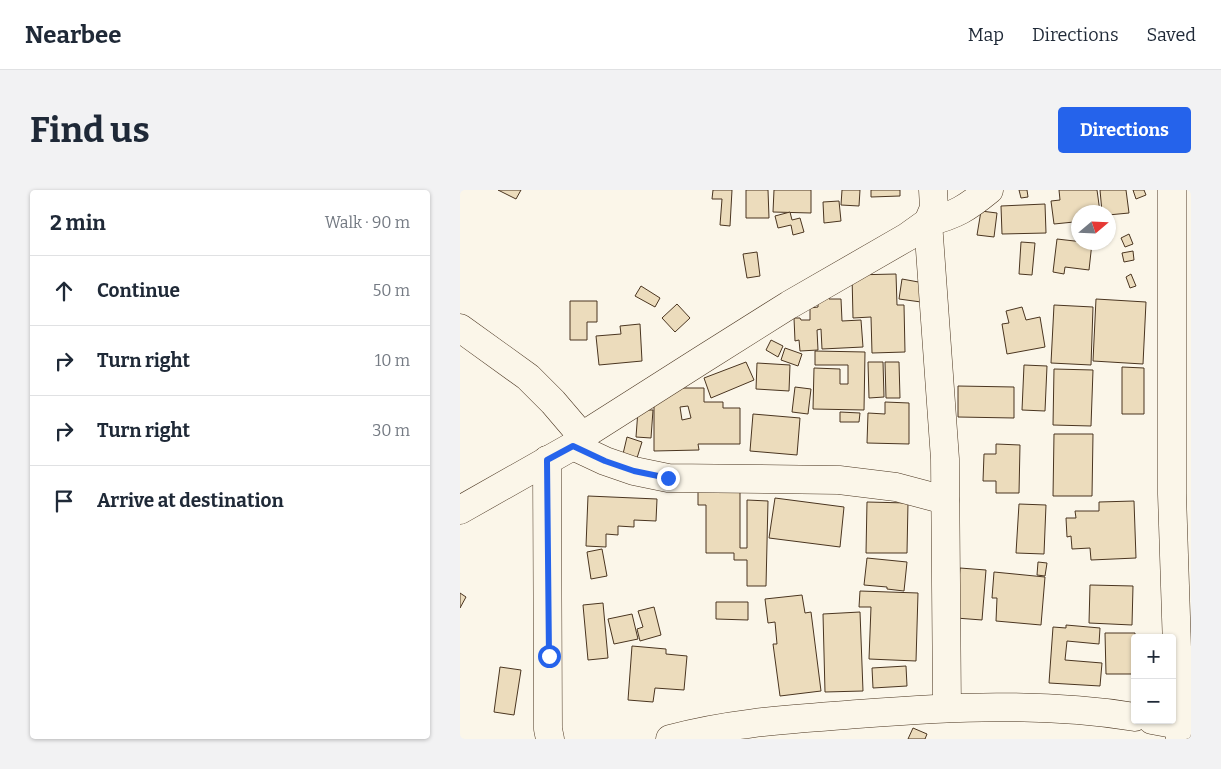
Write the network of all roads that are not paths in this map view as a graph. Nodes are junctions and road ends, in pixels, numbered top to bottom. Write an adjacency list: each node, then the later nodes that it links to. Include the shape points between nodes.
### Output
1 (933, 190): 4 (street, via 934,208)
2 (989, 190): 4 (street, via 967,208)
3 (1172, 190): 5 (street)
4 (928, 222): 7 (street, via 781,310); 10 (street, via 945,459)
5 (1181, 270): 9 (street)
6 (460, 328): 7 (street, via 528,377 553,402)
7 (577, 441): 8 (street); 10 (street, via 605,461 668,478 839,480 896,487)
8 (547, 460): 11 (street); 15 (street)
9 (1182, 494): 14 (street)
10 (945, 500): 12 (street)
11 (460, 510)
12 (947, 708): 13 (street, via 1040,707); 16 (street, via 762,721)
13 (1131, 716)
14 (1182, 723)
15 (550, 739)
16 (670, 739)

